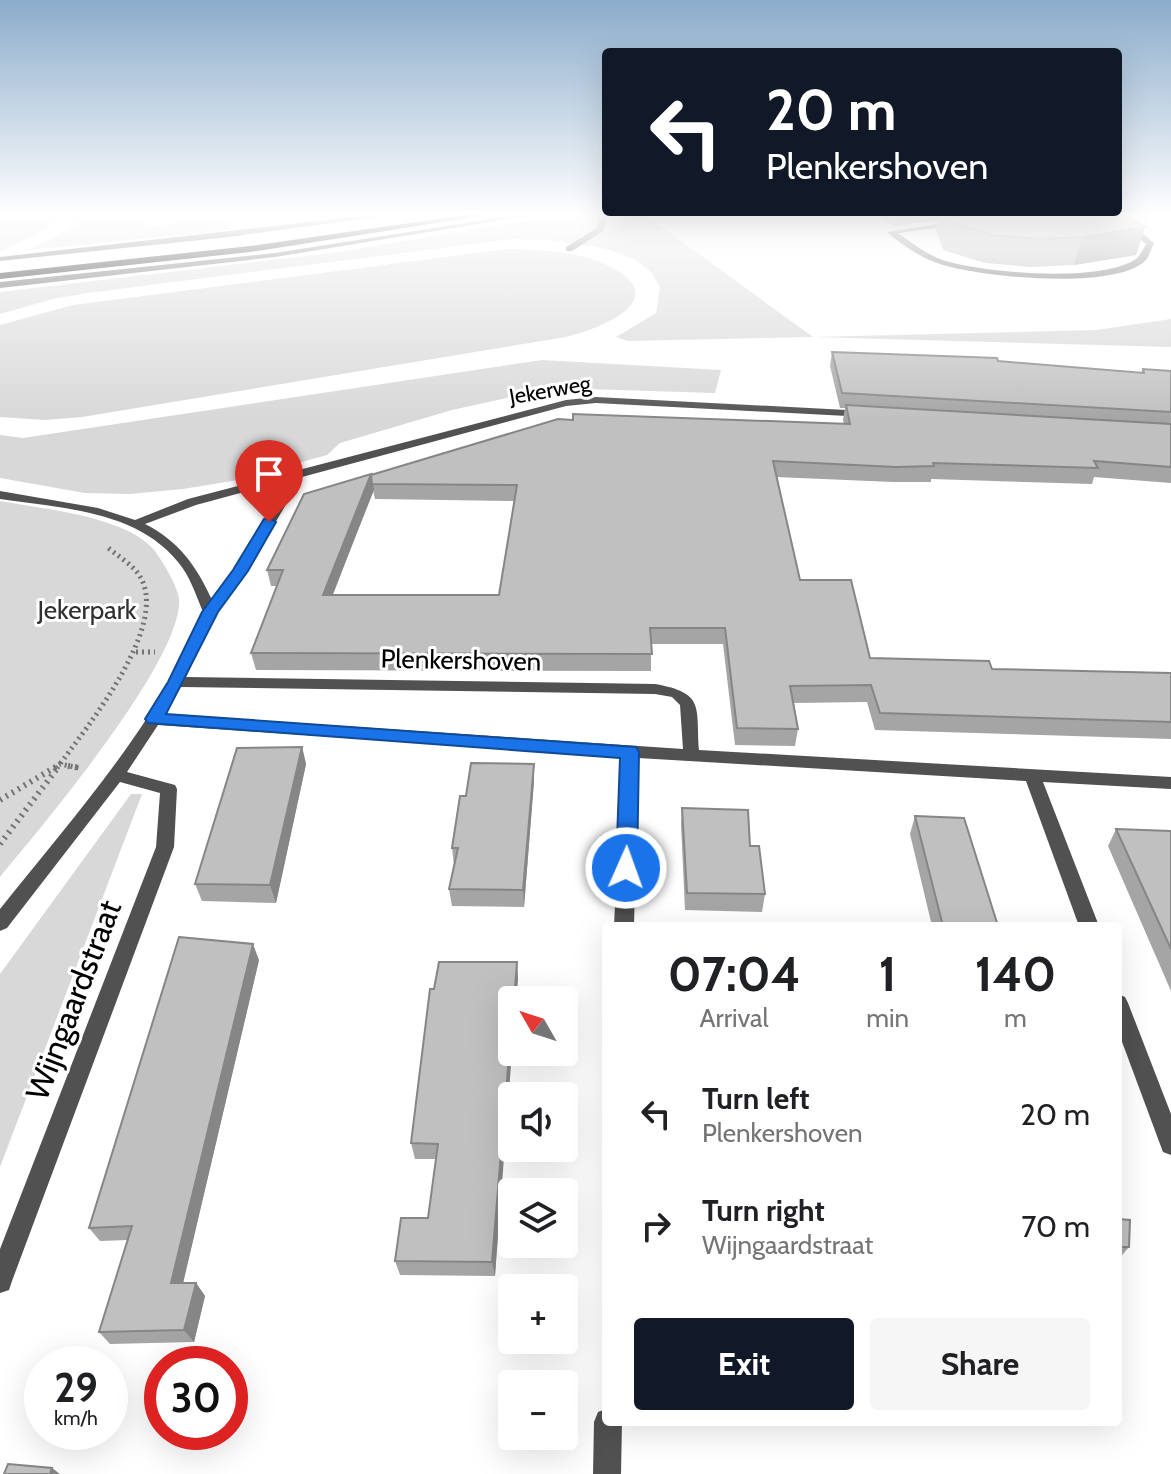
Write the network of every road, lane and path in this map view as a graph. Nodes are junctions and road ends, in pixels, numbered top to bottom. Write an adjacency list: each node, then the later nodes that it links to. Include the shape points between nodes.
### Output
1 (872, 415): 2 (street, Jekerweg, via 582,401)
2 (298, 473): 4 (street, Jekerweg); 6 (street)
3 (0, 495): 4 (street)
4 (137, 523): 6 (street, via 185,560)
5 (100, 542): 11 (path, via 139,575 147,613 136,652)
6 (210, 612): 7 (street)
7 (176, 682): 8 (street); 10 (street, Plenkershoven, via 655,689 677,693 688,704)
8 (154, 719): 9 (street); 12 (street)
9 (630, 752): 10 (street); 17 (street)
10 (691, 755): 13 (street)
11 (60, 764): 15 (path); 16 (path)
12 (116, 775): 19 (street); 22 (street, Wijngaardstraat, via 169,789 165,847)
13 (1033, 776): 14 (street); 18 (street)
14 (1171, 783)
15 (0, 800)
16 (0, 844)
17 (624, 922)
18 (1088, 922)
19 (0, 923)
20 (1122, 1014): 21 (street)
21 (1171, 1144)
22 (0, 1281)
23 (608, 1426): 24 (street)
24 (607, 1474)

